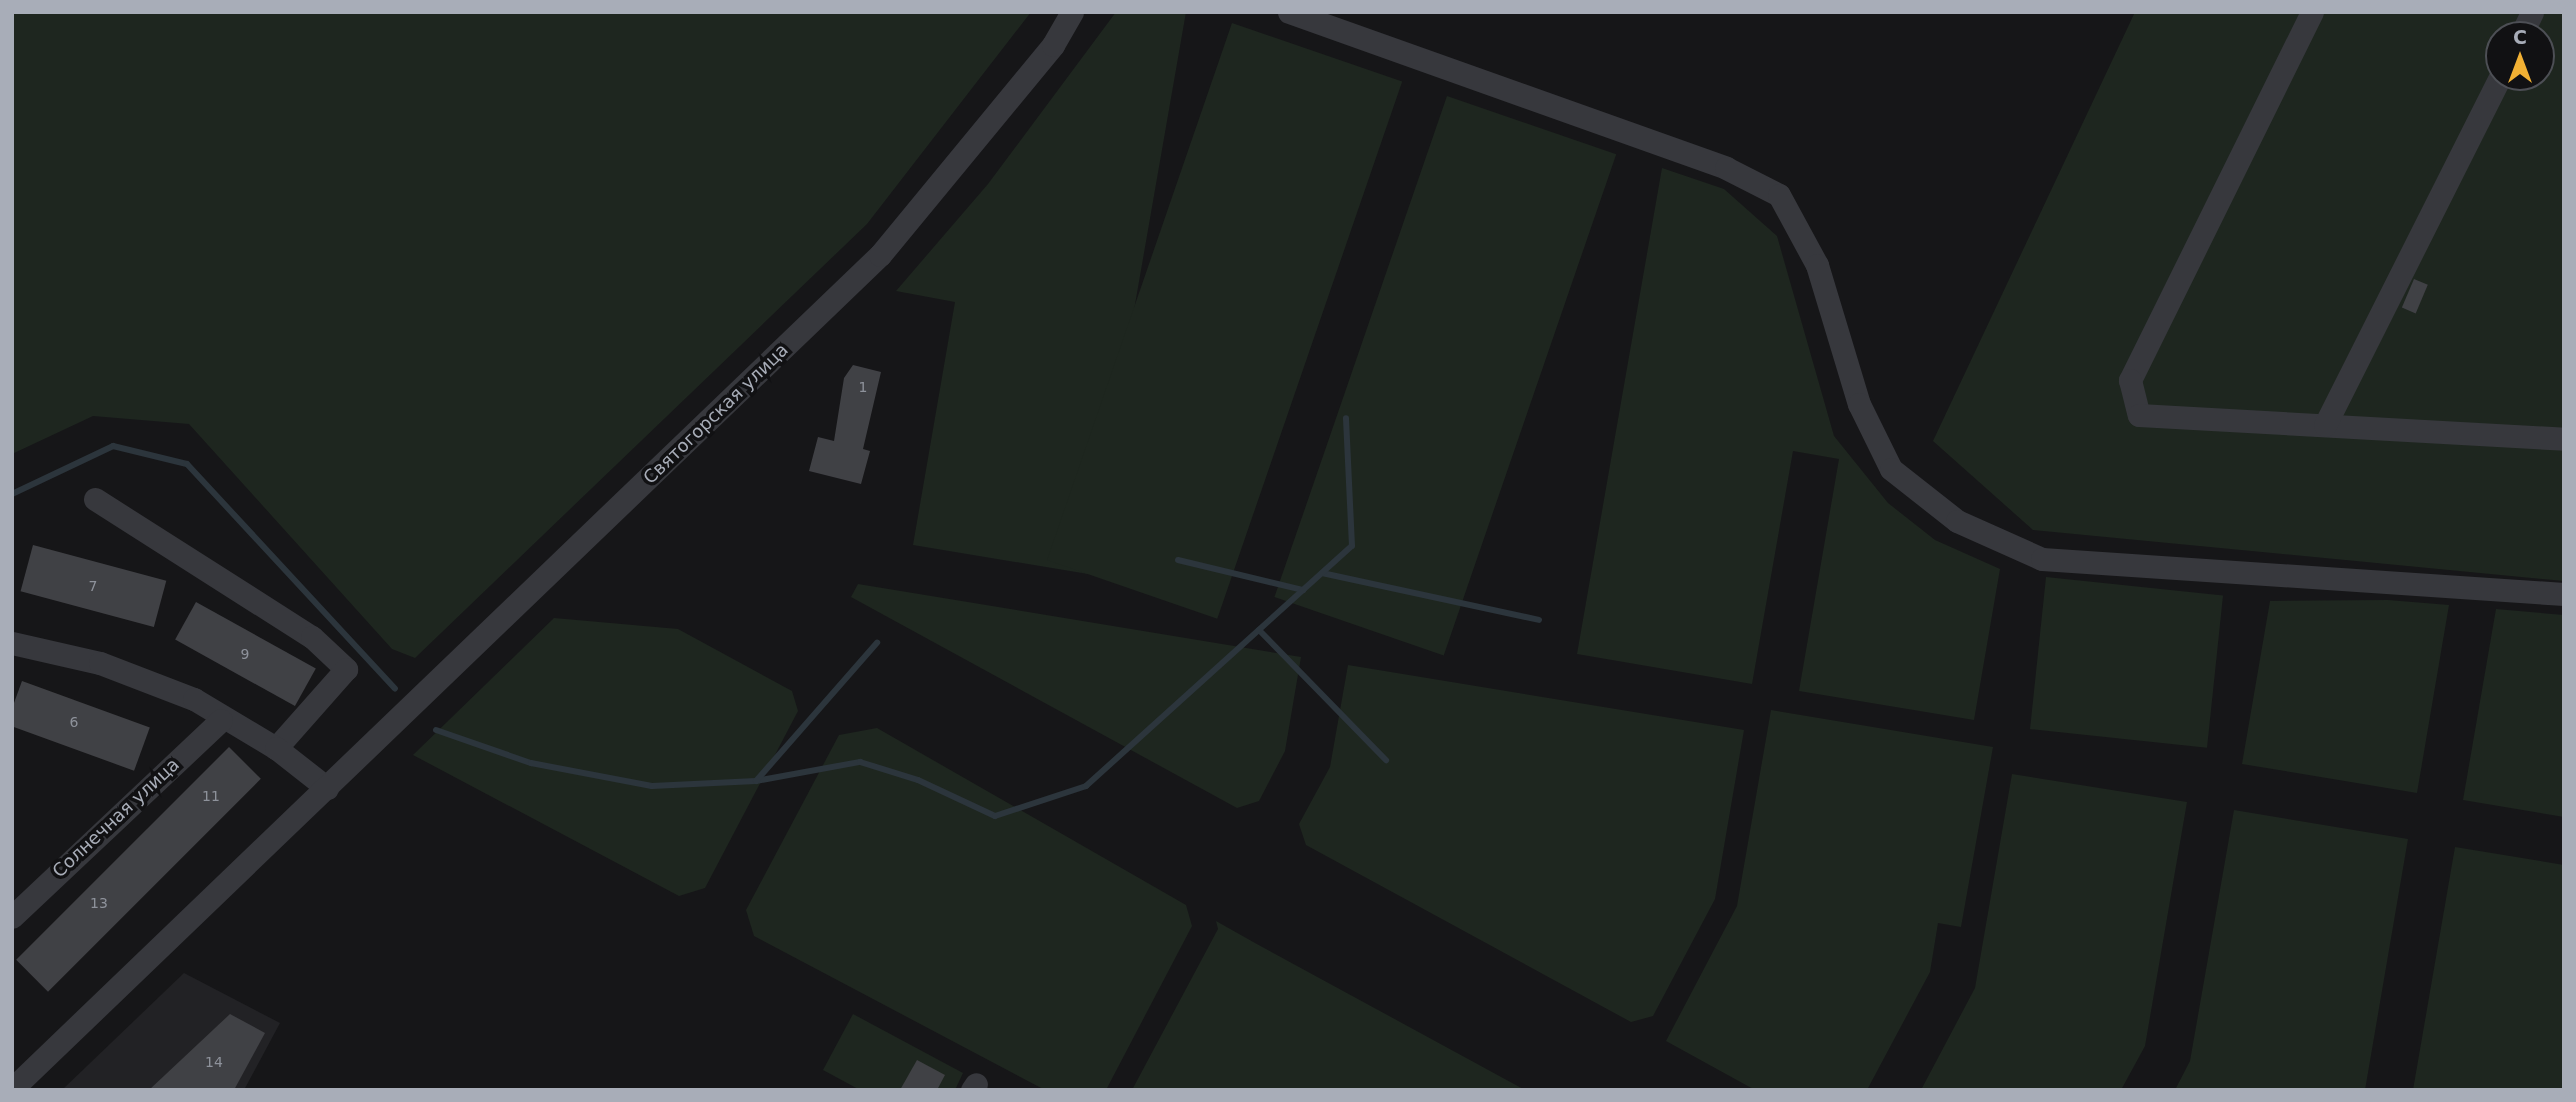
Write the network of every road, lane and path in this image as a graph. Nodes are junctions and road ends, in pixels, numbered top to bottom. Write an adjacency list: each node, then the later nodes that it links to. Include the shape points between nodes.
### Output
1 (1072, 12): 12 (street, Святогорская улица, via 1053,45 880,256)
2 (1289, 12): 8 (street, via 1726,168 1779,195 1817,265 1858,404 1891,470 1957,521 2030,554 2165,570)
3 (2312, 12): 5 (street, via 2130,380 2139,415)
4 (2493, 91): 5 (street)
5 (2325, 425): 6 (street)
6 (2564, 439)
7 (95, 499): 11 (street, via 312,637 346,669)
8 (2564, 594)
9 (12, 643): 10 (street, via 100,663 194,699)
10 (221, 720): 11 (street); 13 (street, Солнечная улица)
11 (275, 748): 12 (street)
12 (327, 788): 14 (street, Святогорская улица)
13 (12, 917)
14 (14, 1084)

